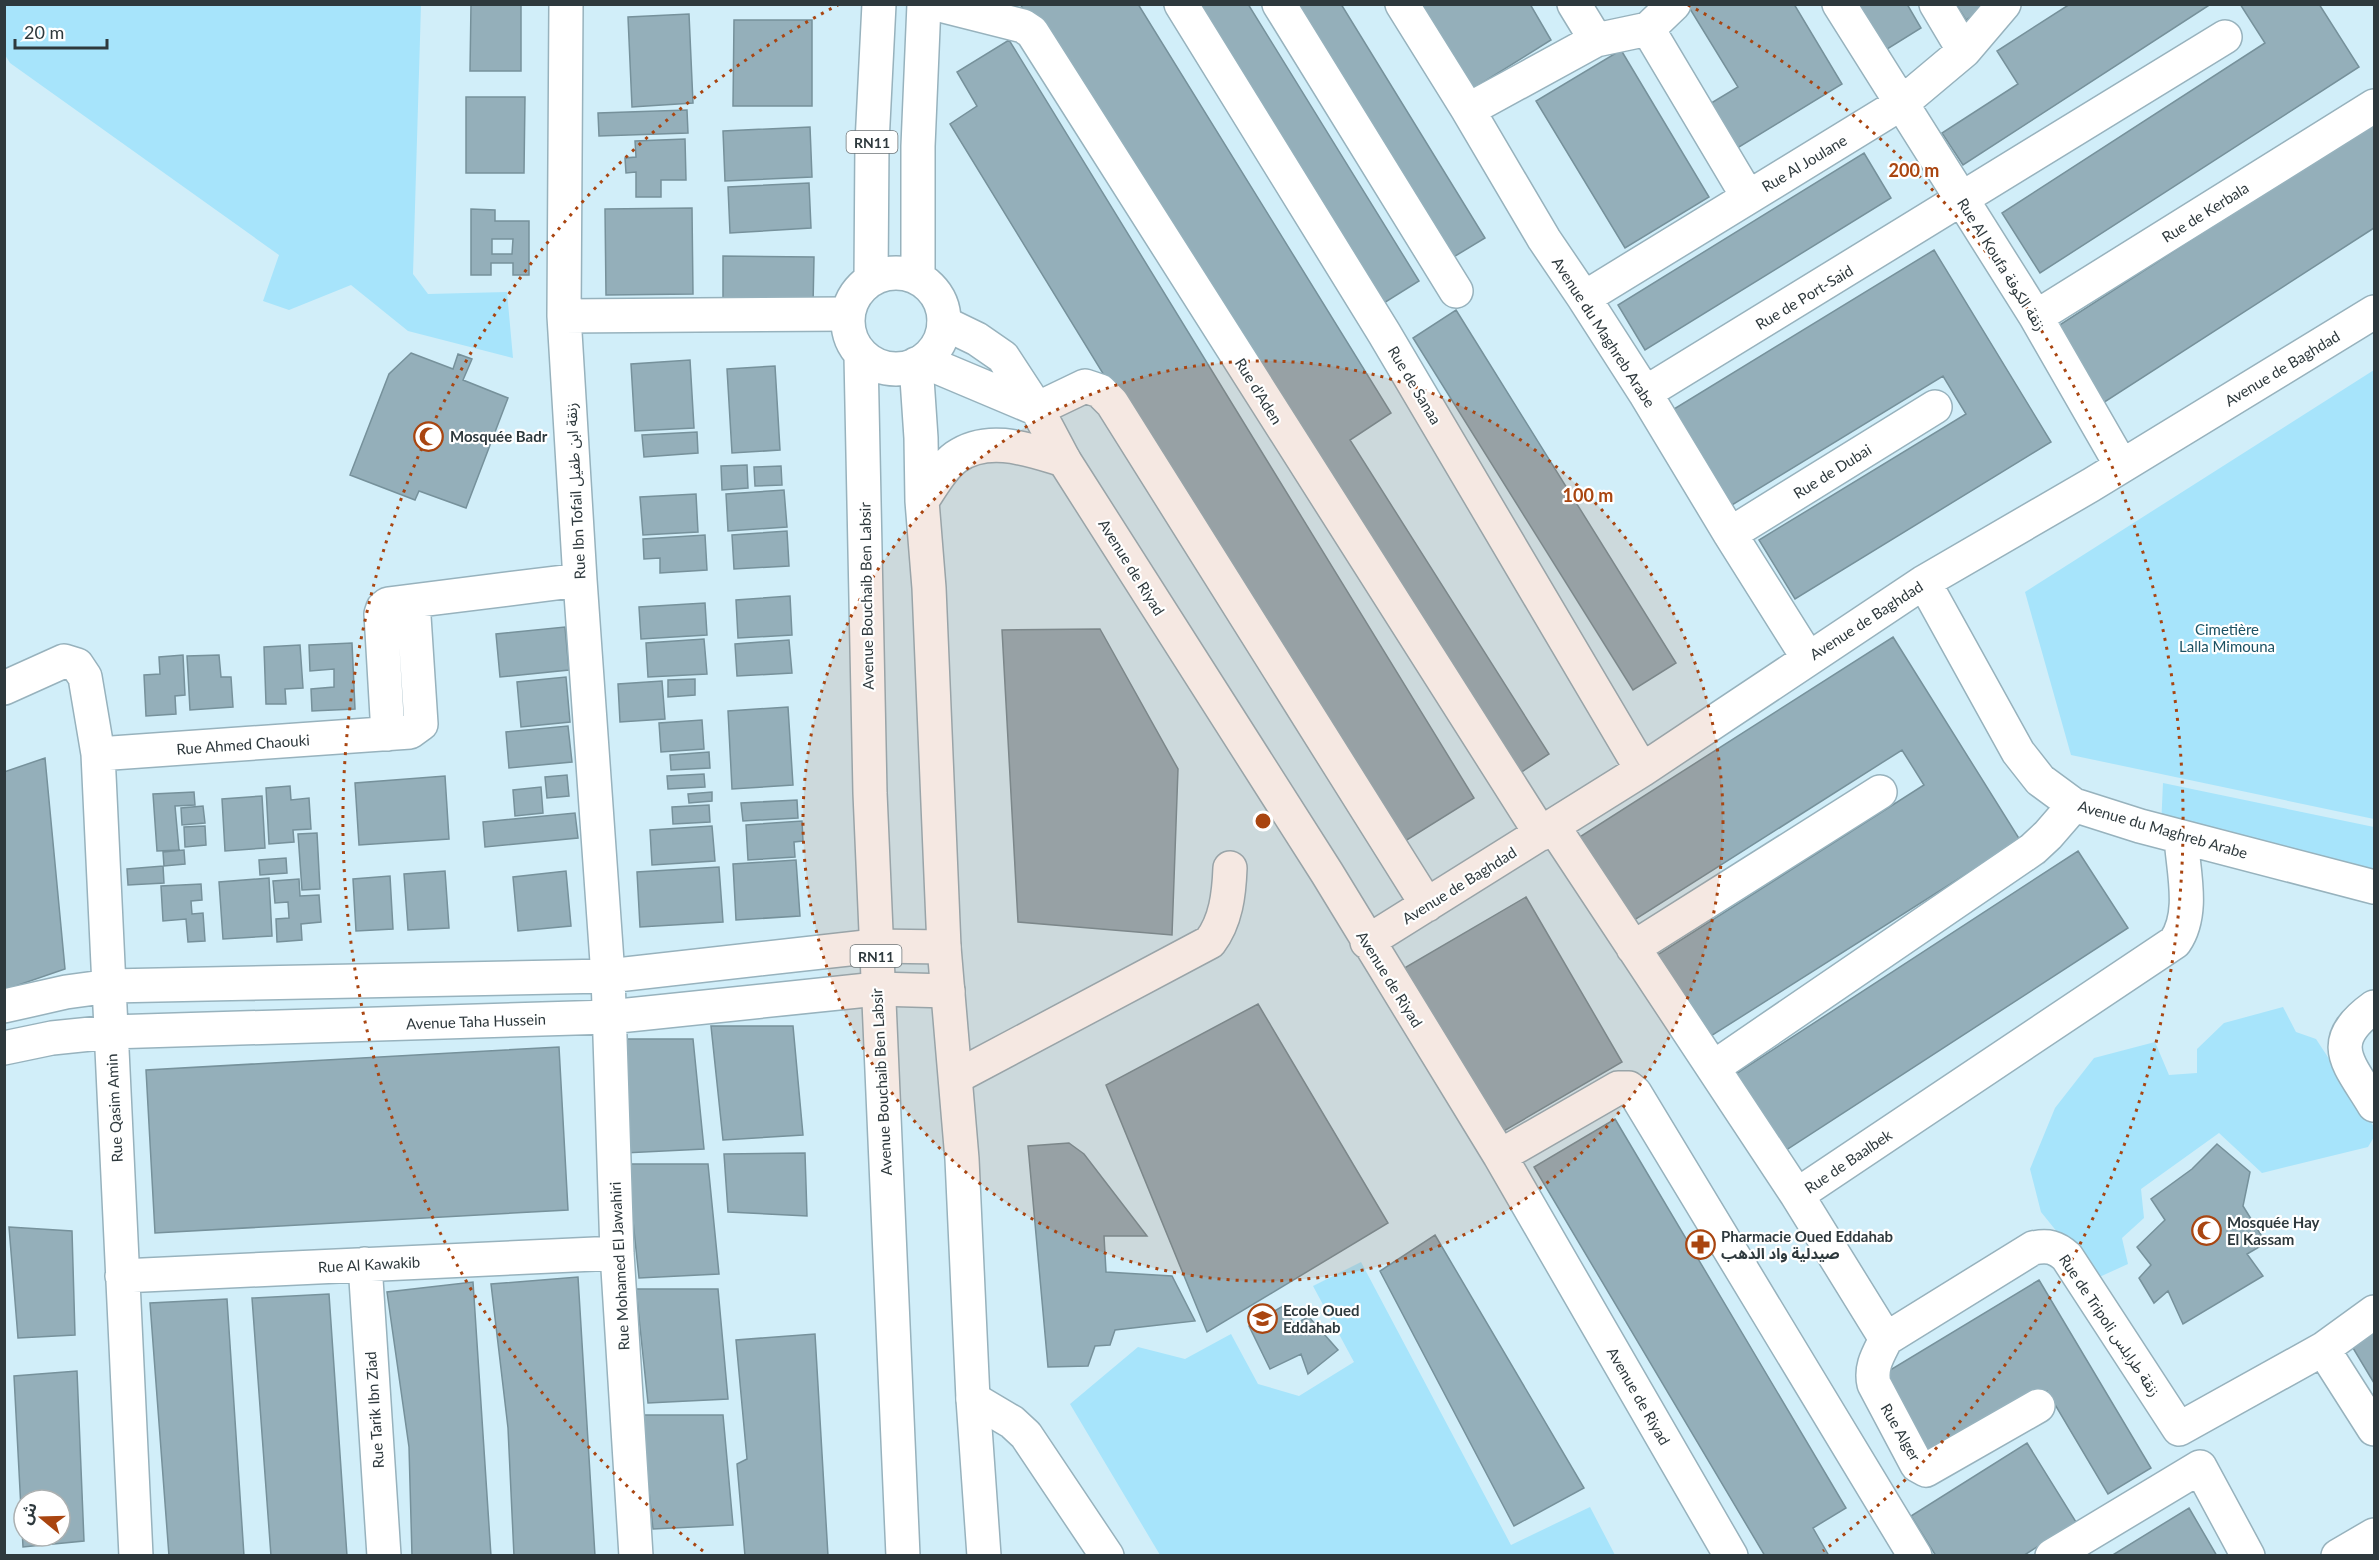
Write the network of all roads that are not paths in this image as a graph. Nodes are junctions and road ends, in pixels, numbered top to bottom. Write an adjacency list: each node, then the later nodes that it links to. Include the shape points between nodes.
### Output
1 (566, 4): 28 (street, Rue Ibn Tofail زنقة ابن طفيل)
2 (879, 4): 23 (street, RN11)
3 (924, 4): 22 (street, RN11)
4 (936, 4): 48 (street, Rue d'Aden, via 1023,26 1032,32)
5 (1181, 4): 45 (street, Rue de Sanaa, via 1384,333)
6 (1279, 4): 24 (street)
7 (1402, 4): 19 (street, Avenue du Maghreb Arabe)
8 (1574, 4): 15 (street)
9 (1674, 4): 13 (street)
10 (1839, 4): 17 (street, Rue Al Koufa زنقة الكوفة)
11 (1936, 4): 16 (street)
12 (2004, 4): 16 (street, Rue Al Joulane)
13 (1648, 29): 15 (street); 20 (street)
14 (2225, 37): 21 (street, Rue de Port-Said)
15 (1596, 40): 19 (street)
16 (1964, 51): 17 (street, Rue Al Joulane)
17 (1902, 103): 20 (street, Rue Al Joulane); 21 (street, Rue Al Koufa زنقة الكوفة)
18 (2374, 106): 29 (street, Rue de Kerbala)
19 (1468, 110): 25 (street, Avenue du Maghreb Arabe, via 1544,239)
20 (1748, 196): 25 (street, Rue Al Joulane)
21 (1962, 200): 29 (street, Rue Al Koufa زنقة الكوفة); 33 (street, Rue de Port-Said)
22 (918, 278): 23 (street, via 894,273); 30 (street, via 937,296)
23 (871, 280): 27 (street, via 852,300)
24 (1456, 291)
25 (1584, 298): 33 (street, Avenue du Maghreb Arabe)
26 (2374, 312): 37 (street, Avenue de Baghdad)
27 (848, 314): 28 (street); 31 (street, RN11, via 852,339)
28 (564, 316): 40 (street, Rue Ibn Tofail زنقة ابن طفيل)
29 (2036, 317): 37 (street, Rue Al Koufa زنقة الكوفة)
30 (944, 323): 32 (street, via 938,344); 35 (street, Avenue de Riyad, via 1003,357)
31 (861, 356): 32 (street, via 890,369); 54 (street, Avenue Bouchaib Ben Labsir / RN11)
32 (919, 363): 35 (street); 38 (street)
33 (1645, 393): 39 (street, Avenue du Maghreb Arabe)
34 (1935, 407): 39 (street, Rue de Dubai)
35 (1037, 409): 36 (street, Avenue de Riyad); 52 (street, via 1085,386 1100,391 1112,403)
36 (1064, 460): 38 (street, via 1000,445 975,448 956,457); 53 (street, Avenue de Riyad)
37 (2121, 465): 41 (street, Avenue de Baghdad)
38 (922, 501): 55 (street)
39 (1730, 534): 42 (street, Avenue du Maghreb Arabe)
40 (580, 580): 44 (street, Rue Ahmed Chaouki, via 413,601 421,724 410,732); 57 (street, Rue Ibn Tofail زنقة ابن طفيل)
41 (1924, 582): 42 (street, Avenue de Baghdad); 47 (street, Avenue du Maghreb Arabe, via 2018,752 2040,780)
42 (1808, 658): 45 (street, Avenue de Baghdad)
43 (4, 688): 44 (street, Rue Qasim Amin, via 64,661 77,665 85,677)
44 (98, 754): 58 (street, Rue Qasim Amin)
45 (1642, 770): 48 (street, Avenue de Baghdad)
46 (1880, 792): 56 (street)
47 (2074, 805): 49 (street, Avenue du Maghreb Arabe); 66 (street, via 2033,849)
48 (1547, 830): 52 (street, Avenue de Baghdad); 56 (street, Rue de Baalbek)
49 (2181, 837): 51 (street, Avenue du Maghreb Arabe); 70 (street, Rue de Baalbek, via 2187,915 2175,942)
50 (1230, 868): 67 (street, via 1227,904 1218,932 1210,942)
51 (2374, 887)
52 (1427, 905): 53 (street, Avenue de Baghdad)
53 (1367, 942): 69 (street, Avenue de Riyad)
54 (875, 946): 55 (street); 57 (street); 59 (street, Avenue Bouchaib Ben Labsir / RN11)
55 (944, 947): 60 (street)
56 (1633, 948): 66 (street, Rue de Baalbek)
57 (608, 976): 58 (street); 63 (street, Rue Mohamed El Jawahiri)
58 (110, 986): 61 (street); 64 (street, Rue Qasim Amin)
59 (877, 989): 60 (street, Avenue Taha Hussein); 63 (street, Avenue Taha Hussein); 86 (street, Avenue Bouchaib Ben Labsir / RN11)
60 (948, 991): 67 (street)
61 (4, 1006)
62 (2374, 1007): 68 (street, via 2348,1032 2344,1044 2346,1058)
63 (609, 1017): 64 (street, Avenue Taha Hussein); 71 (street, Rue Mohamed El Jawahiri)
64 (110, 1032): 65 (street, Avenue Taha Hussein); 73 (street, Rue Qasim Amin)
65 (4, 1048)
66 (1714, 1067): 70 (street, Rue de Baalbek)
67 (956, 1077): 77 (street)
68 (2374, 1105)
69 (1500, 1156): 89 (street, Avenue de Riyad); 90 (street, via 1618,1088 1629,1088 1635,1093)
70 (1797, 1195): 75 (street)
71 (617, 1253): 72 (street, Rue Al Kawakib); 85 (street, Rue Mohamed El Jawahiri)
72 (364, 1264): 73 (street, Rue Al Kawakib); 84 (street, Rue Tarik Ibn Ziad)
73 (122, 1276): 83 (street, Rue Qasim Amin)
74 (2374, 1312): 76 (street)
75 (1886, 1339): 78 (street, Rue Alger, via 1874,1363 1874,1384 1917,1465 1926,1470); 79 (street, Rue de Tripoli زنقة طرابلس, via 2033,1248 2056,1248 2067,1257)
76 (2323, 1349): 79 (street); 80 (street)
77 (973, 1399): 87 (street); 88 (street, via 1026,1435)
78 (2038, 1406)
79 (2178, 1429): 81 (street)
80 (2374, 1429)
81 (2199, 1467): 91 (street); 92 (street)
82 (2374, 1535): 93 (street)
83 (135, 1556)
84 (384, 1556)
85 (636, 1556)
86 (903, 1556)
87 (984, 1556)
88 (1107, 1556)
89 (1731, 1556)
90 (1915, 1556)
91 (2052, 1556)
92 (2248, 1556)
93 (2338, 1556)

